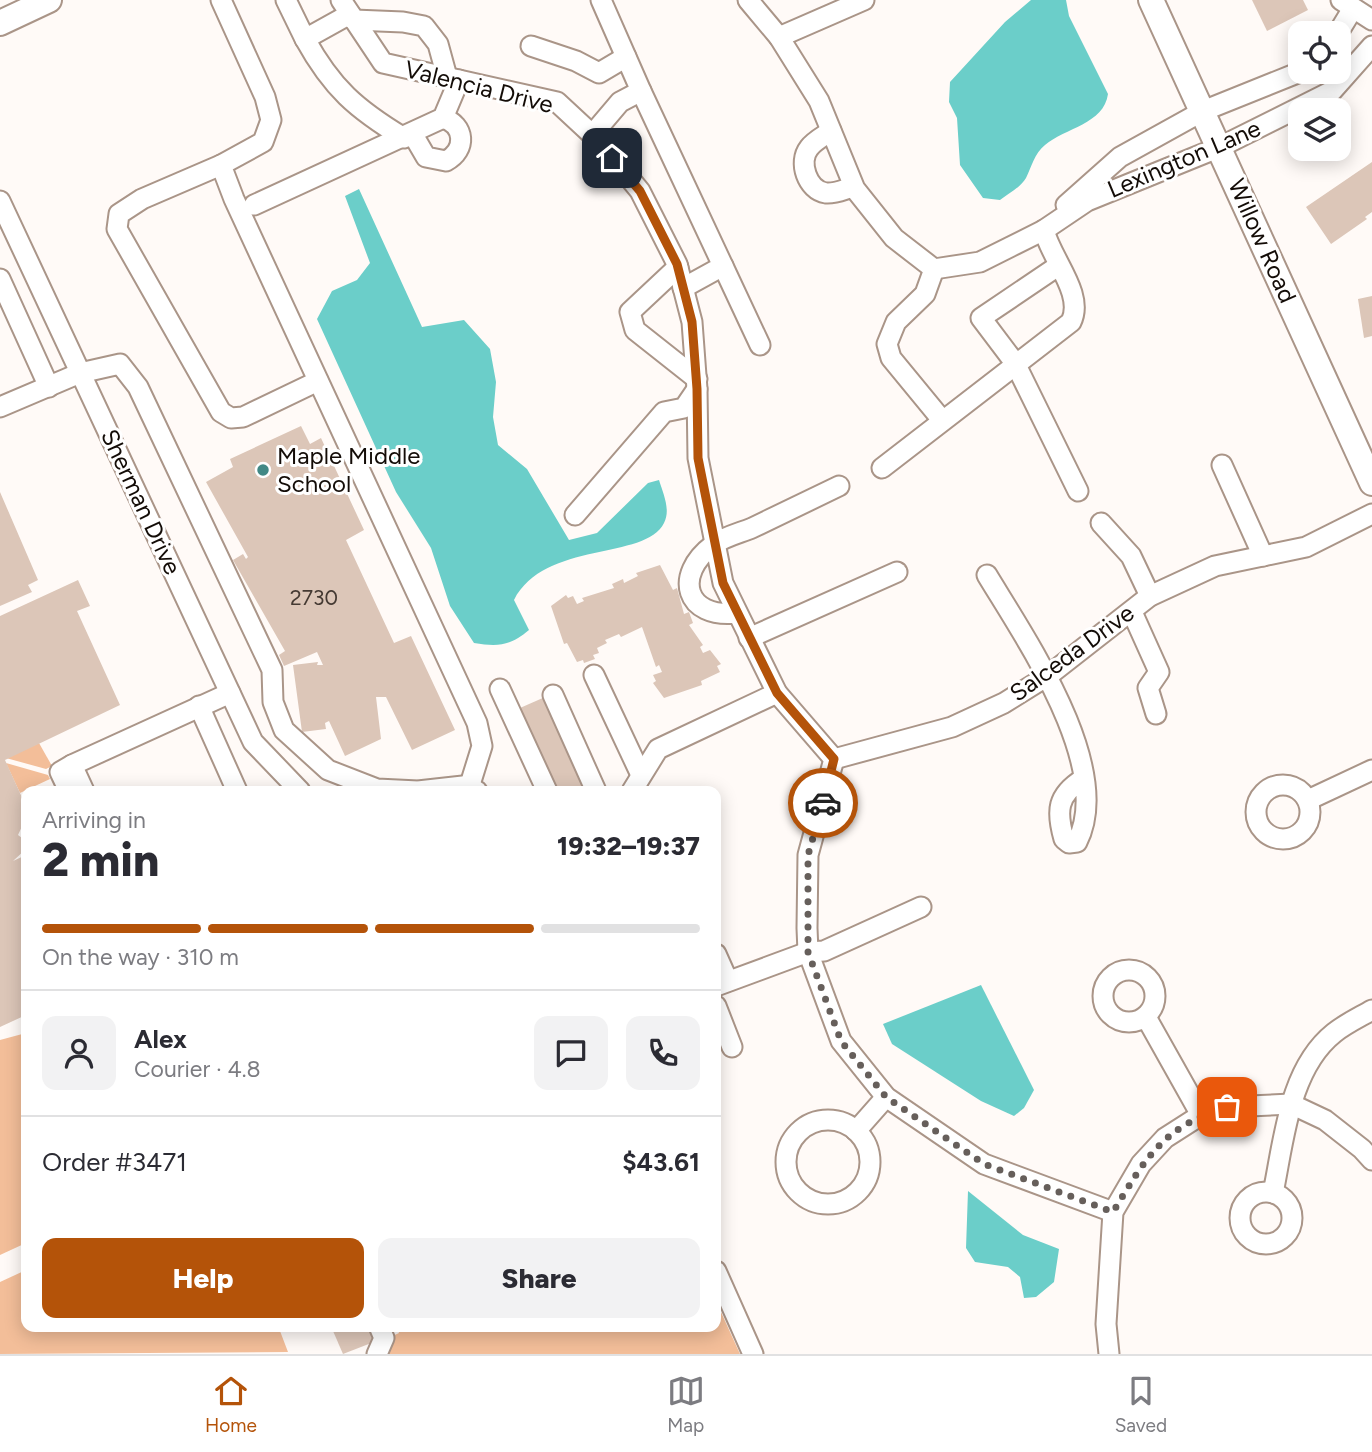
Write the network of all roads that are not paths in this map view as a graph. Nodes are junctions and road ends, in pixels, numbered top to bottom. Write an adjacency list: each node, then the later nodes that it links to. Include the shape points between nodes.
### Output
1 (49, 0): 11 (main road)
2 (221, 0): 26 (street, via 271,120 263,142)
3 (286, 0): 13 (street)
4 (601, 0): 16 (street)
5 (748, 0): 12 (street)
6 (864, 0): 12 (street)
7 (1151, 0): 20 (main road, Willow Road)
8 (1347, 5): 10 (street)
9 (348, 11): 13 (street); 18 (street, Valencia Drive, via 383,62); 18 (street, via 424,26)
10 (1372, 20)
11 (0, 23)
12 (779, 37): 22 (street, via 819,101)
13 (305, 39): 23 (street, via 338,90 363,114)
14 (531, 46): 16 (street, via 599,73)
15 (1372, 46): 25 (street, Lexington Lane, via 1332,91)
16 (626, 57): 19 (street)
17 (1288, 77): 20 (street, Lexington Lane)
18 (453, 78): 21 (street); 24 (street, Valencia Drive, via 556,102)
19 (641, 91): 24 (street, via 620,102); 35 (street)
20 (1203, 111): 25 (main road, Willow Road); 27 (street, Lexington Lane)
21 (443, 118): 23 (street); 23 (street, via 455,125 461,139 457,153 446,161 426,157)
22 (831, 131): 29 (street); 29 (street, via 804,156 807,177 826,193)
23 (408, 135): 31 (street)
24 (592, 135): 34 (street, Valencia Drive, via 640,191)
25 (1220, 147): 28 (street, Lexington Lane); 49 (main road, Willow Road)
26 (221, 165): 42 (street); 42 (street, via 142,199 120,214 117,229 221,412 231,418 243,417)
27 (1110, 165): 28 (street); 32 (street, Lexington Lane, via 1067,202)
28 (1122, 186): 32 (street, Lexington Lane, via 1087,201)
29 (853, 187): 36 (street, via 894,238)
30 (0, 201): 41 (street, Sherman Drive)
31 (254, 205)
32 (1052, 225): 33 (street); 36 (street, Lexington Lane, via 979,262)
33 (1058, 266): 40 (street, via 1076,301 1071,322); 40 (street, via 981,318)
34 (678, 267): 38 (street, Valencia Drive); 43 (street, via 630,312 635,330)
35 (723, 267): 38 (street); 39 (street)
36 (934, 269): 46 (street, via 925,294 896,322 887,344 891,358)
37 (0, 279): 44 (street)
38 (684, 288): 43 (street, Valencia Drive)
39 (760, 345)
40 (1015, 363): 46 (street); 51 (street)
41 (80, 373): 44 (street); 66 (street, Sherman Drive); 80 (street, via 120,364 138,387 272,670 273,702 284,730 328,770)
42 (318, 381): 81 (street, via 477,723 482,746)
43 (697, 384): 53 (street, via 684,408 664,412); 55 (street, Valencia Drive, via 698,458)
44 (49, 387): 45 (street)
45 (0, 407)
46 (942, 420): 48 (street)
47 (1222, 465): 56 (street)
48 (882, 468)
49 (1372, 483)
50 (839, 486): 55 (street)
51 (1078, 491)
52 (1372, 514): 56 (street, Salceda Drive, via 1306,547)
53 (575, 515)
54 (1101, 523): 59 (street, Salceda Drive, via 1130,556)
55 (714, 544): 61 (street, Valencia Drive, via 723,583); 61 (street, via 696,561 688,578 690,595 712,613)
56 (1263, 556): 59 (street, Salceda Drive, via 1214,566)
57 (897, 572): 62 (street)
58 (987, 575): 64 (street)
59 (1150, 596): 60 (street, Salceda Drive)
60 (1132, 612): 64 (street, Salceda Drive); 70 (street, via 1159,672 1148,688)
61 (737, 613): 62 (street, Valencia Drive)
62 (749, 638): 67 (street, Valencia Drive)
63 (594, 675): 75 (street)
64 (1049, 675): 71 (street, Salceda Drive, via 952,727); 74 (street, via 1068,716)
65 (500, 690): 82 (street)
66 (230, 693): 69 (street); 79 (street, Sherman Drive, via 253,741)
67 (777, 693): 71 (street, Valencia Drive); 75 (street, via 658,749)
68 (553, 695): 83 (street)
69 (199, 706): 72 (street); 78 (street)
70 (1156, 714)
71 (834, 759): 86 (street, via 808,855)
72 (72, 765): 76 (street, via 60,772); 77 (street)
73 (1372, 770): 84 (street)
74 (1083, 779)
75 (636, 783)
76 (67, 786)
77 (82, 786)
78 (235, 786)
79 (295, 786)
80 (369, 786)
81 (472, 786)
82 (545, 786)
83 (594, 786)
84 (1308, 800)
85 (921, 907): 86 (street, via 824,951)
86 (808, 952): 87 (street); 92 (street, via 841,1041)
87 (722, 983)
88 (1372, 1010): 93 (street, via 1333,1033 1306,1069)
89 (1146, 1017): 94 (street)
90 (721, 1019): 91 (street)
91 (732, 1047)
92 (886, 1097): 95 (street); 98 (street, via 984,1164)
93 (1291, 1104): 94 (street, via 1227,1107); 96 (street, via 1325,1120); 97 (street)
94 (1201, 1115): 98 (street, via 1165,1138 1141,1164)
95 (856, 1131): 95 (street, via 819,1121 796,1134 789,1146 787,1171 800,1194 827,1205 854,1196 864,1185 869,1157)
96 (1372, 1160)
97 (1273, 1193)
98 (1113, 1212): 103 (street, via 1106,1324)
99 (721, 1282): 102 (street)
100 (382, 1332): 101 (street, via 384,1338)
101 (377, 1354)
102 (753, 1354)
103 (1109, 1354)

